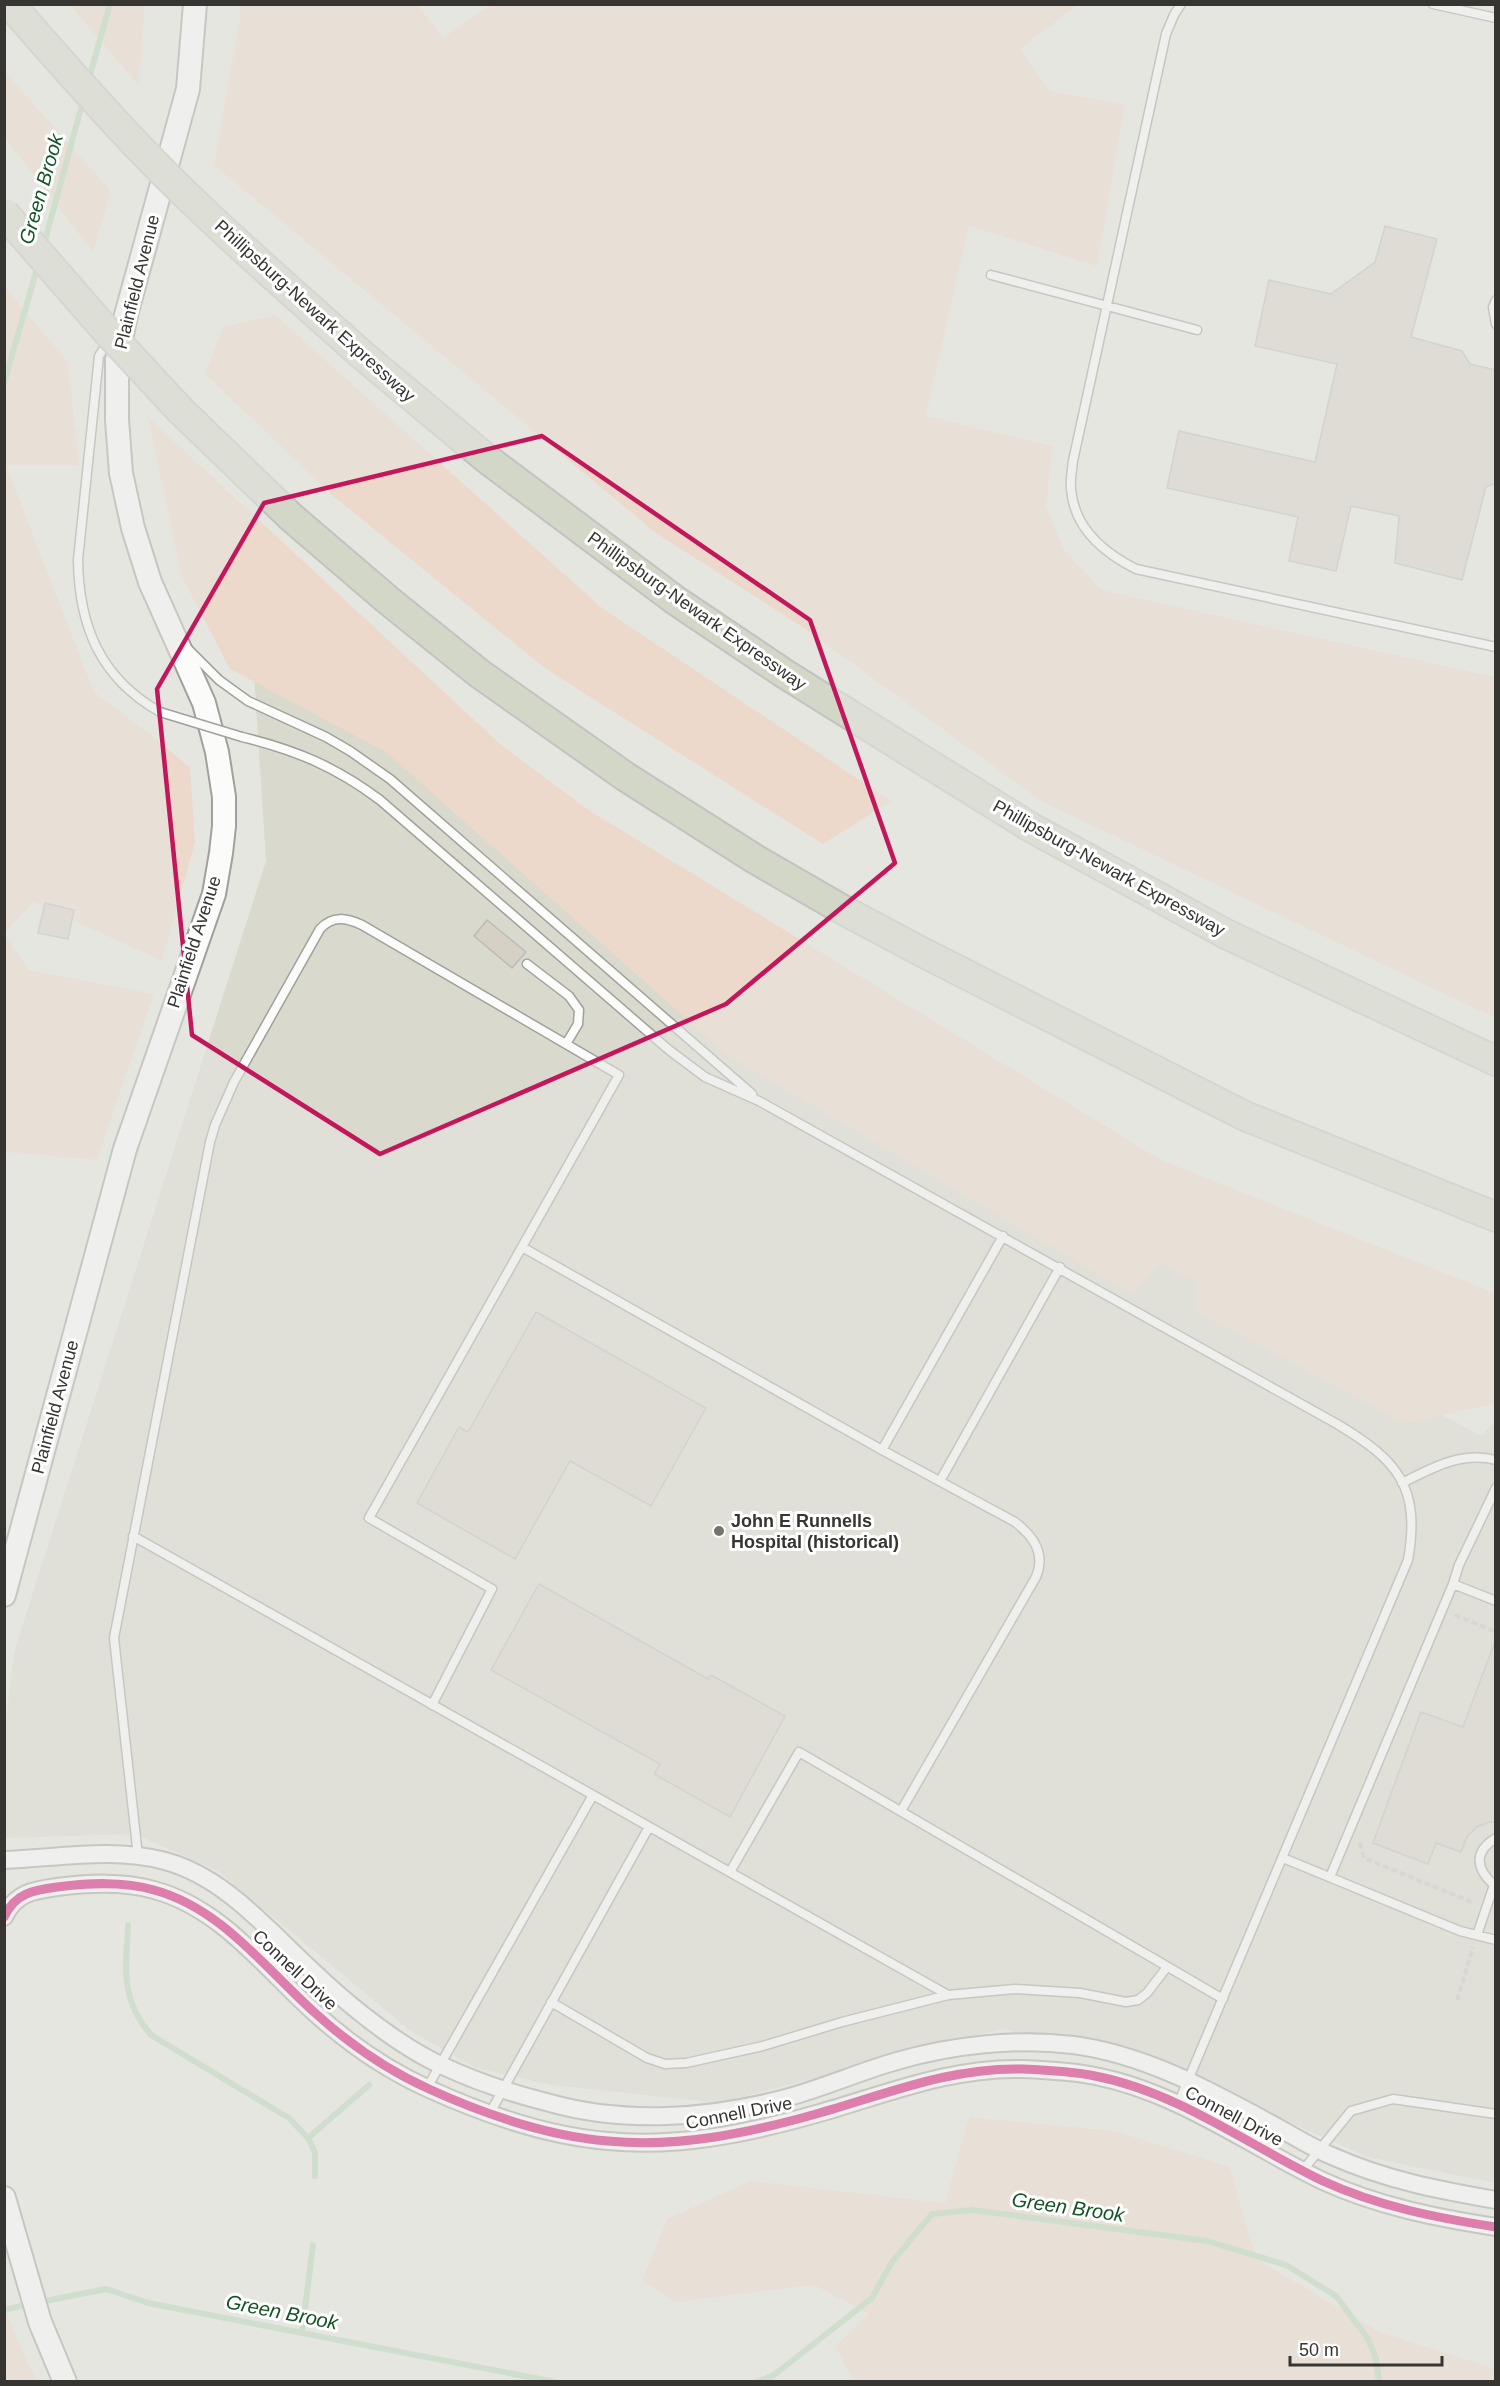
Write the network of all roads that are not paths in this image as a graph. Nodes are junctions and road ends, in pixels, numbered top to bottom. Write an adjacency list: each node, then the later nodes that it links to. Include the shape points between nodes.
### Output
1 (10, 4): 17 (highway, Phillipsburg-Newark Expressway, bridge, via 148,157 361,354 487,459 675,600 785,674 1032,828 1226,934)
2 (195, 4): 10 (main road, Plainfield Avenue, via 188,89)
3 (1181, 4): 9 (lane, via 1166,34)
4 (1432, 4): 5 (lane)
5 (1496, 18)
6 (4, 213): 19 (highway, bridge, via 181,411 291,517 480,674 626,777 795,882 912,947 1245,1116)
7 (991, 275): 9 (lane)
8 (1496, 300): 11 (lane)
9 (1107, 306): 12 (lane); 14 (lane, via 1073,461 1071,490 1078,515 1093,540 1114,558 1136,569)
10 (126, 315): 13 (main road, Plainfield Avenue, via 117,360 121,473 150,582); 18 (lane, bridge, via 99,356 78,560 87,628 111,670 128,691 160,712 294,751 358,783 685,1064)
11 (1496, 324)
12 (1197, 330)
13 (175, 635): 18 (lane, via 219,680 248,701 326,737 390,779); 30 (main road, Plainfield Avenue, via 204,703 224,797 214,894 125,1149)
14 (1496, 647)
15 (527, 964): 16 (lane, via 569,996 579,1010 578,1024)
16 (566, 1044): 21 (lane, via 619,1074); 28 (lane, via 362,925 337,919 320,928 234,1082 215,1125)
17 (1496, 1061)
18 (759, 1101): 20 (lane)
19 (1496, 1216)
20 (1003, 1236): 22 (lane); 23 (lane)
21 (522, 1247): 23 (lane); 32 (lane, via 369,1518 492,1589)
22 (1060, 1267): 25 (lane); 26 (lane, via 1362,1438 1383,1454)
23 (882, 1450): 25 (lane)
24 (1496, 1460): 26 (lane, via 1479,1456 1447,1462)
25 (940, 1481): 34 (lane, via 1024,1529 1038,1548 1041,1566)
26 (1402, 1483): 38 (lane, via 1412,1515 1408,1560)
27 (1496, 1488): 29 (lane)
28 (133, 1536): 32 (lane); 37 (lane, via 114,1638)
29 (1453, 1584): 31 (lane); 41 (lane)
30 (4, 1595)
31 (1496, 1601)
32 (432, 1705): 33 (lane)
33 (593, 1795): 35 (lane); 50 (lane)
34 (901, 1811): 40 (lane, via 800,1752); 46 (lane)
35 (649, 1827): 40 (lane); 49 (lane)
36 (1496, 1838): 42 (lane, via 1487,1843 1479,1863 1482,1874)
37 (138, 1856): 39 (street, Connell Drive, via 102,1853); 50 (street, Connell Drive, via 168,1862 204,1877 230,1895 355,2007)
38 (1283, 1857): 41 (lane); 48 (lane)
39 (4, 1860)
40 (730, 1872): 47 (lane)
41 (1330, 1877): 44 (lane)
42 (1495, 1885): 44 (lane)
43 (4, 1917): 52 (street, Connell Drive, via 21,1895 74,1885 123,1884 156,1890 184,1901 216,1921 342,2036 377,2061)
44 (1477, 1935): 45 (lane)
45 (1496, 1940)
46 (1167, 1966): 47 (lane, via 1147,1993 1126,2002 1080,1993 1016,1989); 48 (lane)
47 (948, 1995): 49 (lane, via 763,2046 674,2065 647,2058)
48 (1223, 1999): 51 (lane)
49 (551, 2002): 53 (lane)
50 (440, 2065): 52 (lane); 53 (street, Connell Drive)
51 (1189, 2081): 53 (street, Connell Drive, via 1126,2058 1075,2046 1022,2042 927,2053 785,2098 728,2111 614,2115 555,2105); 54 (lane); 57 (street, Connell Drive)
52 (427, 2088): 55 (street, Connell Drive)
53 (502, 2089): 55 (lane)
54 (1178, 2104): 55 (street, Connell Drive, via 1097,2076 1016,2069 949,2076 816,2114 711,2138 608,2141 558,2133); 58 (street, Connell Drive)
55 (490, 2113)
56 (1496, 2114): 57 (lane, via 1393,2099 1351,2111)
57 (1318, 2150): 58 (lane); 59 (street, Connell Drive, via 1379,2176)
58 (1303, 2170): 62 (street, Connell Drive, via 1363,2197)
59 (1443, 2191): 61 (street, Connell Drive); 62 (street)
60 (4, 2198): 64 (main road, via 25,2276)
61 (1496, 2200)
62 (1439, 2216): 63 (street, Connell Drive)
63 (1496, 2228)
64 (64, 2382)

